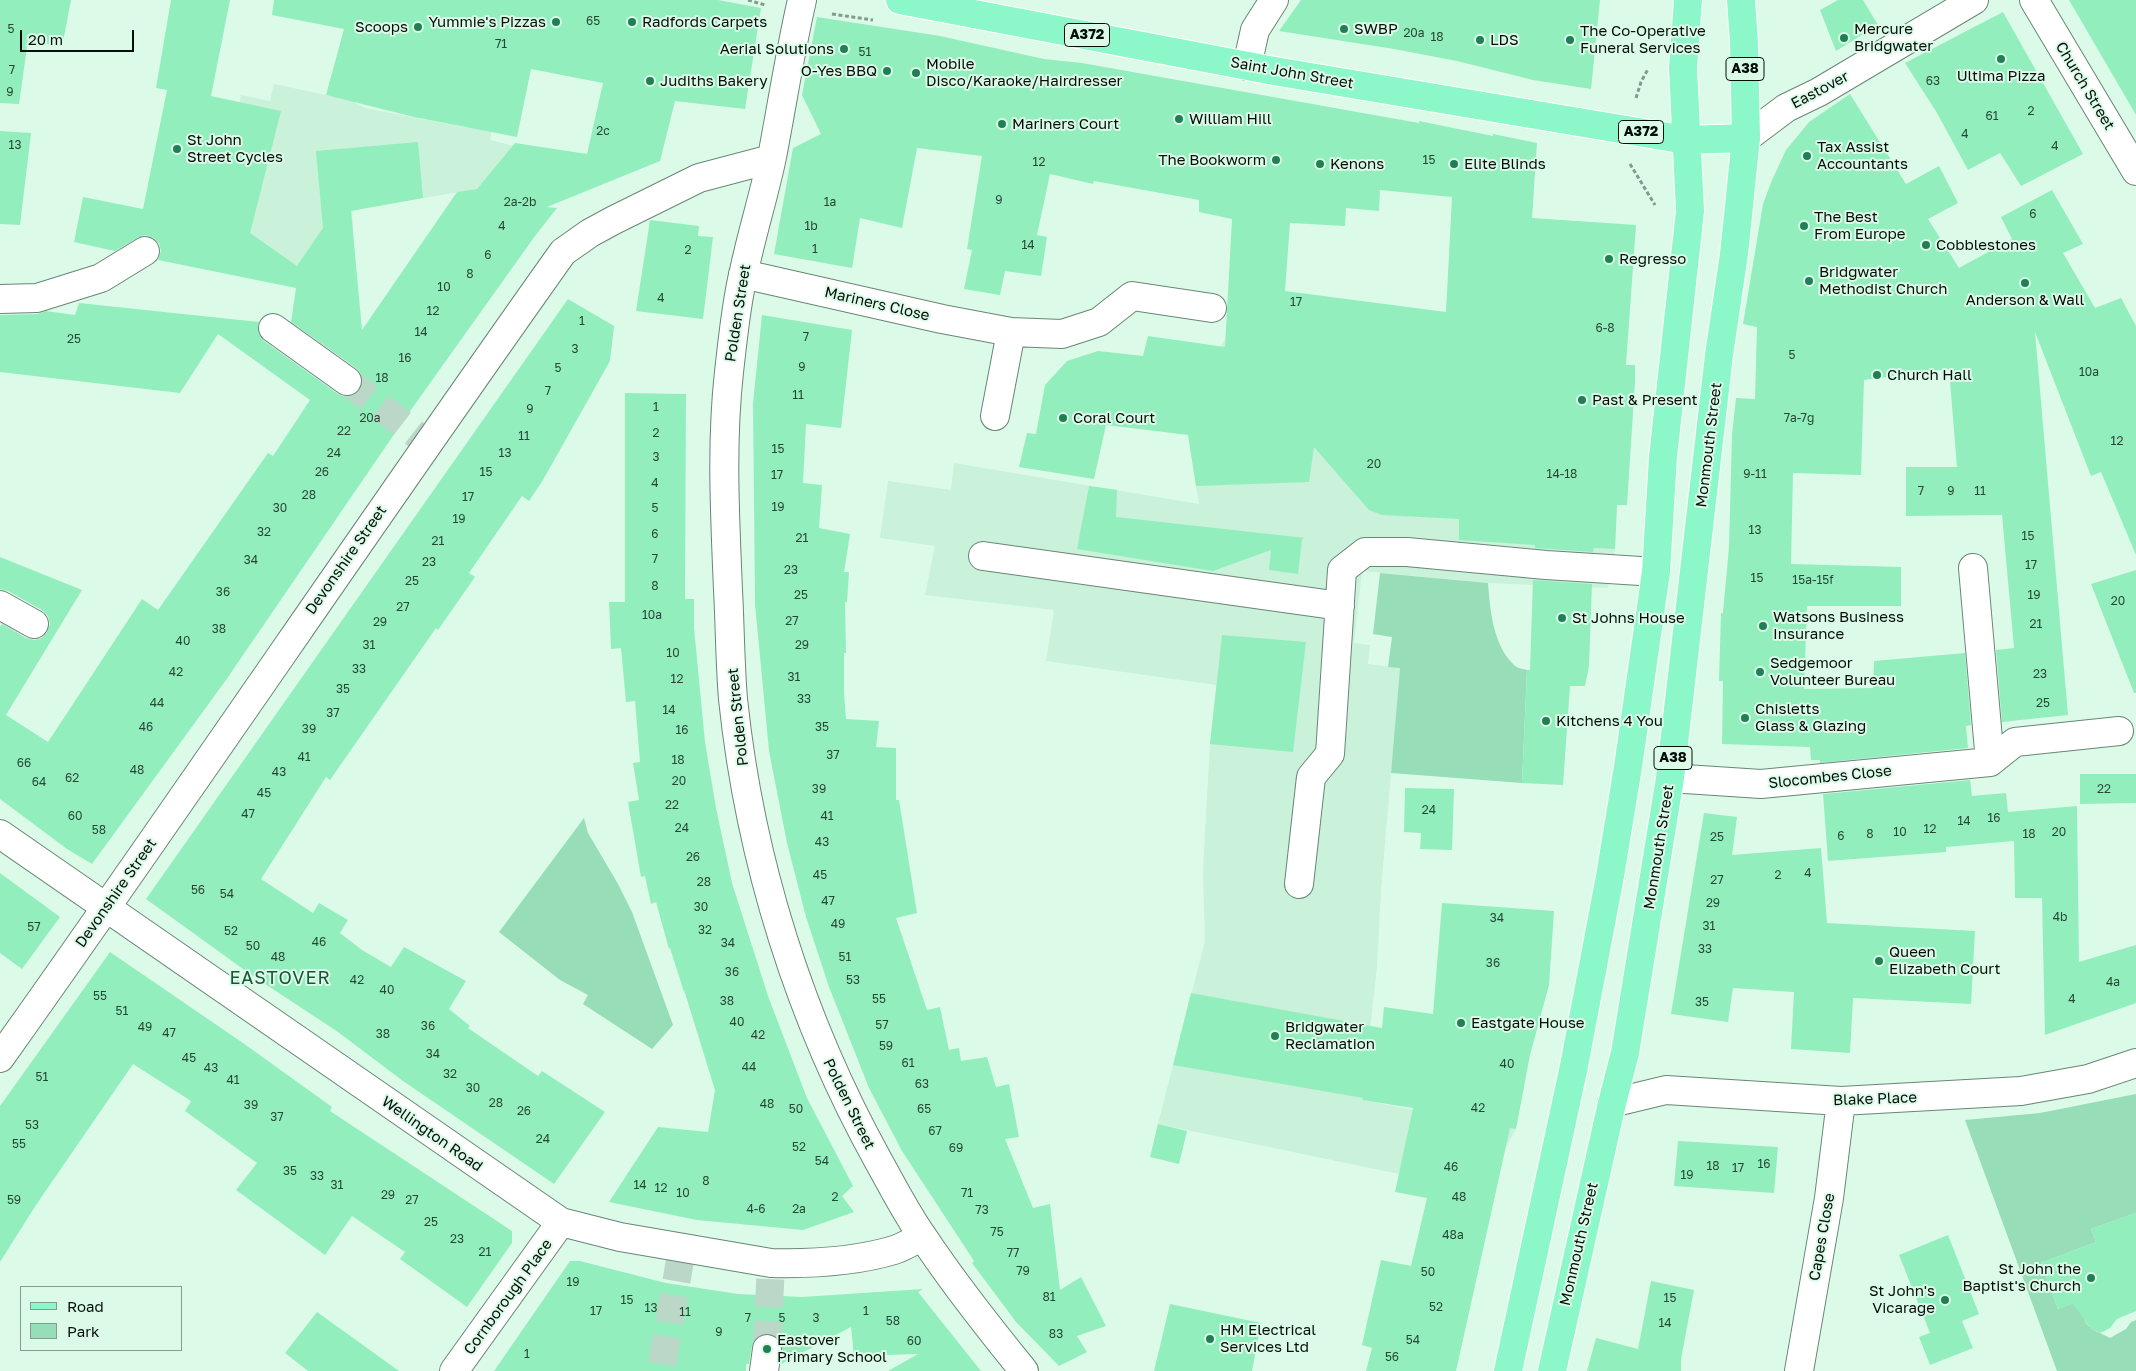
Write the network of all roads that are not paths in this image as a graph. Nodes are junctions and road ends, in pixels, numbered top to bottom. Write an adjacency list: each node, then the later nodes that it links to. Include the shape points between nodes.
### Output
1 (802, 0): 11 (street, Polden Street)
2 (900, 0): 8 (main road, Saint John Street / A372)
3 (1274, 0): 8 (street, via 1255,30)
4 (1688, 0): 10 (main road, via 1684,68)
5 (1741, 0): 9 (main road, A38)
6 (1974, 0): 9 (street, Eastover, via 1819,92 1786,108)
7 (2034, 0): 12 (street, Church Street)
8 (1248, 66): 10 (main road, Saint John Street / A372)
9 (1746, 138): 10 (main road, Saint John Street); 29 (main road, Monmouth Street / A38)
10 (1686, 140): 23 (main road, via 1690,211 1663,457)
11 (771, 159): 14 (street, Polden Street); 32 (street, Devonshire Street, via 699,178 590,233 563,252 427,443)
12 (2136, 171)
13 (145, 251): 15 (street, via 101,278 37,298)
14 (743, 274): 18 (street, Mariners Close); 38 (street, Polden Street, via 729,374 724,503 733,698 746,788 776,912 798,984 822,1046 864,1135)
15 (0, 299)
16 (1212, 308): 18 (street, Mariners Close, via 1132,296 1099,322 1062,334)
17 (273, 328): 19 (street)
18 (1011, 332): 20 (street)
19 (347, 382)
20 (994, 416)
21 (983, 556): 25 (street)
22 (1973, 568): 28 (street)
23 (1656, 572): 25 (street, via 1407,552 1365,552 1342,570); 41 (main road, via 1606,895 1572,1075)
24 (0, 605): 26 (street)
25 (1340, 606): 31 (street, via 1330,754 1311,777)
26 (34, 624)
27 (2119, 731): 28 (street, via 2015,742)
28 (1990, 762): 29 (street, Slocombes Close, via 1761,784)
29 (1670, 778): 36 (main road, Monmouth Street / A38, via 1626,1053)
30 (0, 834): 32 (street, Wellington Road)
31 (1299, 884)
32 (106, 909): 33 (street, Devonshire Street); 37 (street, Wellington Road)
33 (0, 1058)
34 (2136, 1063): 35 (street, Blake Place, via 2088,1079 2021,1091)
35 (1841, 1102): 36 (street, Blake Place, via 1666,1090); 43 (street, Capes Close, via 1829,1198)
36 (1612, 1103): 42 (main road, Monmouth Street / A38)
37 (561, 1222): 38 (street, Wellington Road, via 620,1237 770,1263 794,1264 846,1260 896,1250); 39 (street, Cornborough Place)
38 (922, 1236): 40 (street, Polden Street)
39 (454, 1371)
40 (1024, 1371)
41 (1508, 1371)
42 (1552, 1371)
43 (1799, 1371)

